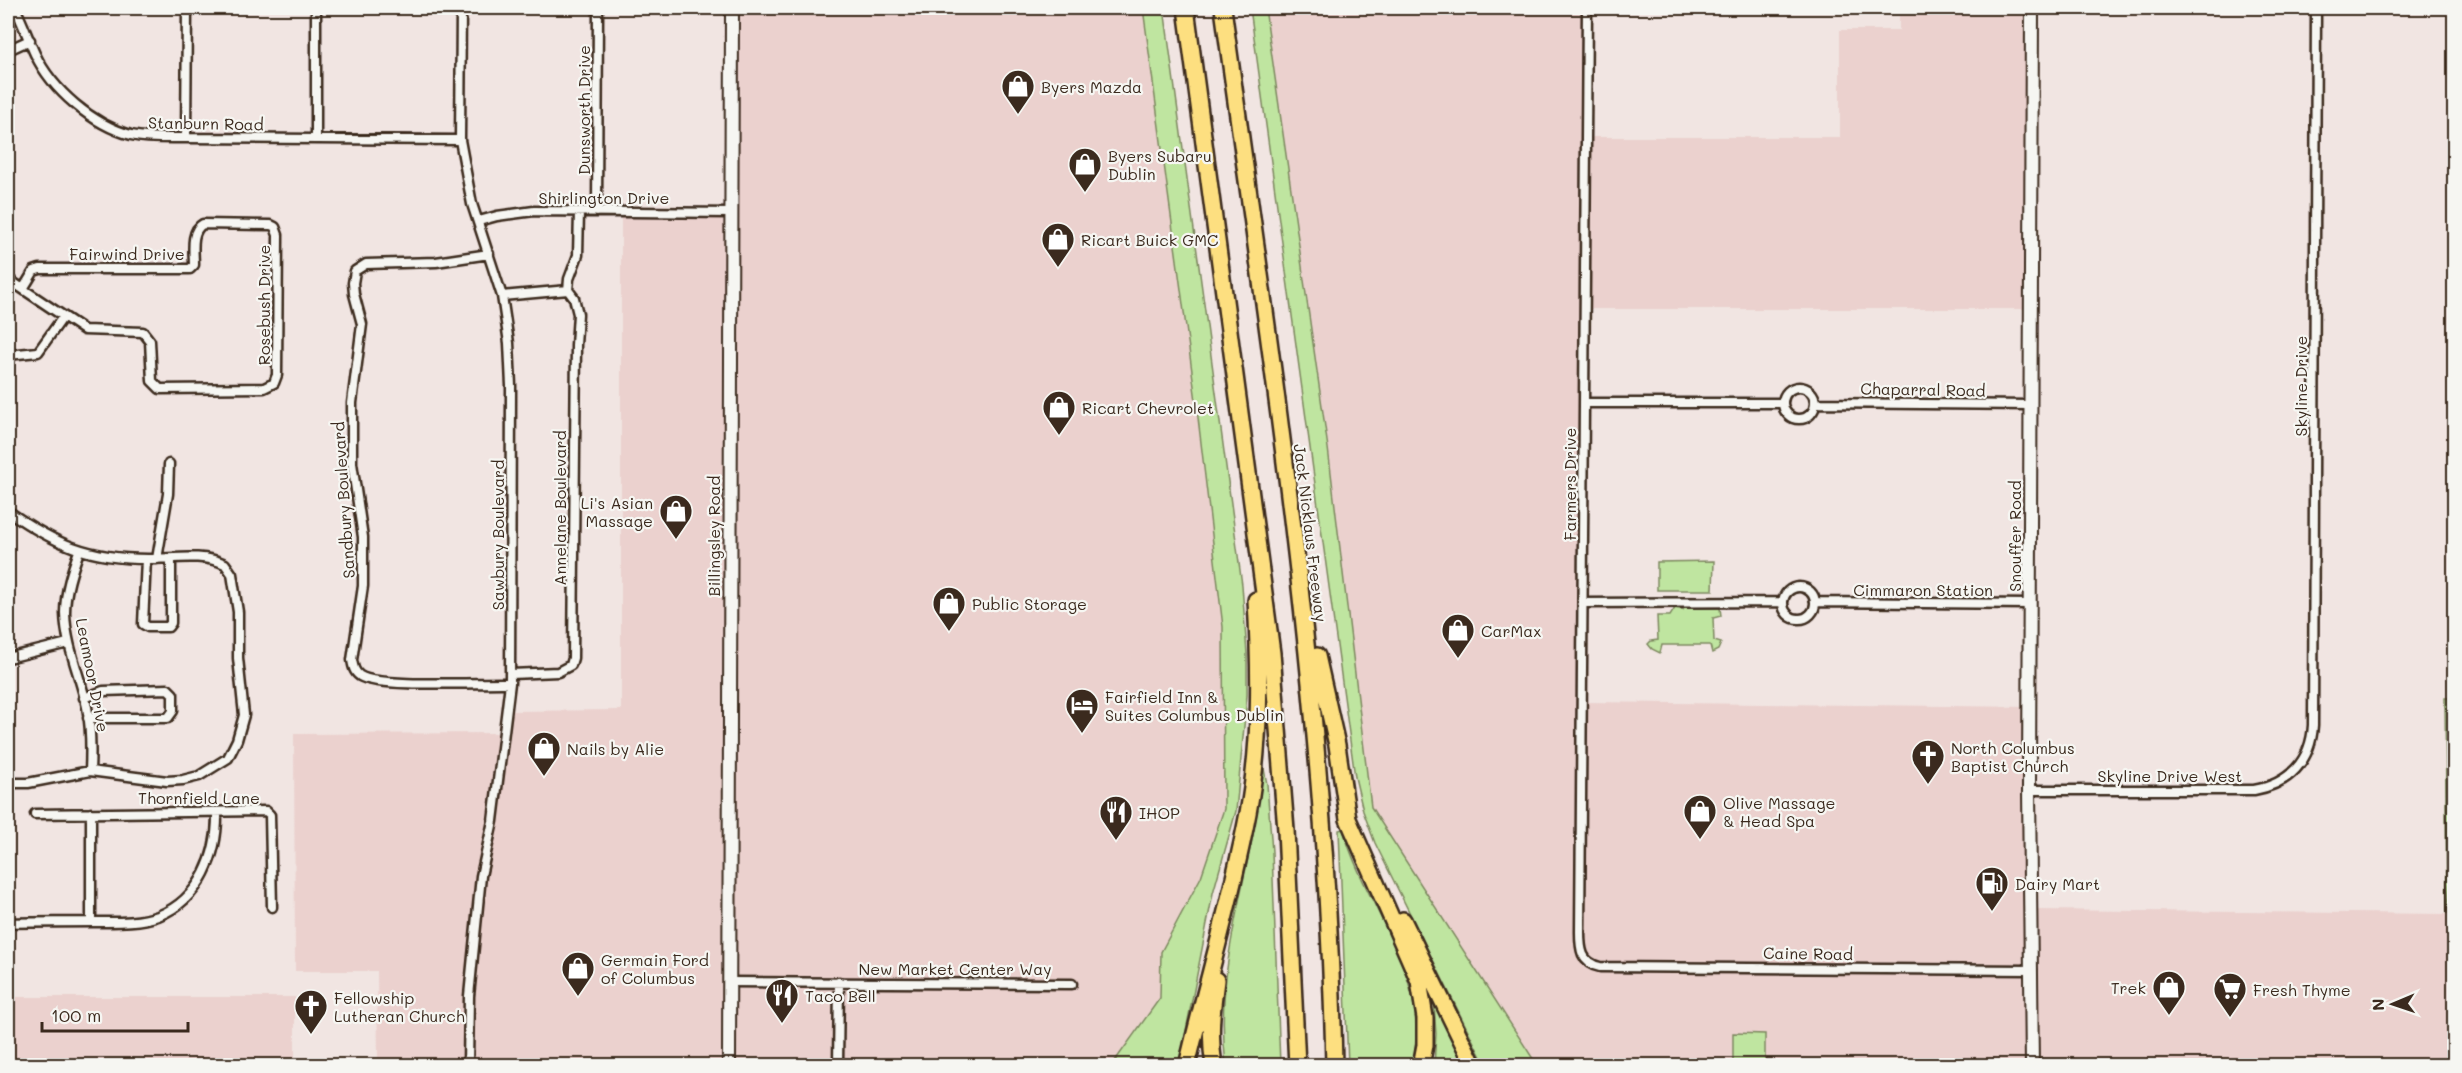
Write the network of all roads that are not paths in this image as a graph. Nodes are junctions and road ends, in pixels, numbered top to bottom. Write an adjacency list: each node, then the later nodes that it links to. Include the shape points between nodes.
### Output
1 (15, 8): 12 (street, Stanburn Road)
2 (186, 8): 14 (street)
3 (316, 8): 15 (street)
4 (461, 8): 16 (street, Sawbury Boulevard)
5 (598, 8): 18 (street, Dunsworth Drive)
6 (732, 8): 19 (main road, Billingsley Road)
7 (1186, 8): 33 (highway)
8 (1223, 8): 40 (highway, Jack Nicklaus Freeway)
9 (1587, 8): 31 (street, Farmers Drive)
10 (2032, 8): 32 (main road, Snouffer Road)
11 (2316, 8): 50 (street, Skyline Drive, via 2313,725)
12 (30, 40): 13 (street); 14 (street, Stanburn Road, via 35,55 61,92 91,117 129,134)
13 (8, 50)
14 (186, 138): 15 (street, Stanburn Road)
15 (316, 139): 16 (street, Stanburn Road)
16 (460, 140): 20 (street, Sawbury Boulevard, via 466,180)
17 (579, 212): 18 (street, Shirlington Drive); 20 (street, Shirlington Drive, via 534,211); 25 (street, via 578,255)
18 (597, 212): 19 (street, Shirlington Drive)
19 (731, 213): 64 (main road, Billingsley Road)
20 (479, 221): 22 (street, Sawbury Boulevard)
21 (275, 227): 24 (street, Fairwind Drive, via 203,224 196,230 194,265 190,269 40,269 34,271); 27 (street, Rosebush Drive, via 277,375 274,383 264,388 160,389 152,381 150,341 146,334 84,330)
22 (489, 254): 26 (street, Sawbury Boulevard); 47 (street, Sandbury Boulevard, via 436,262 366,264 355,272 352,283 362,324 352,403 352,463 363,537 363,586 352,660 358,675 384,682)
23 (8, 279): 24 (street)
24 (23, 289): 27 (street)
25 (568, 290): 26 (street); 47 (street, Annelane Boulevard, via 578,314 573,658 571,665 558,672)
26 (502, 296): 47 (street, Sawbury Boulevard, via 512,386)
27 (63, 316): 28 (street, via 38,352)
28 (8, 356)
29 (1782, 402): 30 (street, Chaparral Road, via 1789,390 1798,387 1808,390); 30 (street, via 1786,414 1797,420 1810,415); 31 (street)
30 (1815, 402): 32 (street, Chaparral Road)
31 (1584, 403): 43 (street, Farmers Drive)
32 (2031, 405): 44 (main road, Snouffer Road)
33 (1248, 462): 58 (highway, via 1260,658 1257,727 1248,813); 72 (highway, via 1272,653 1286,830)
34 (169, 464): 38 (street)
35 (8, 511): 36 (street, via 41,534)
36 (78, 551): 37 (street); 45 (street, Leamoor Drive, via 67,591)
37 (146, 559): 38 (street); 39 (street, via 143,624 168,627)
38 (157, 559): 39 (street)
39 (171, 559): 51 (street, via 201,556 225,564 232,574 244,715 237,740 228,758 200,776 166,781)
40 (1300, 585): 57 (highway, via 1337,745 1348,819); 73 (highway, Jack Nicklaus Freeway, via 1323,833)
41 (1783, 602): 42 (street, via 1790,589 1799,586 1808,590); 42 (street, via 1787,614 1798,619 1810,615); 43 (street)
42 (1815, 602): 44 (street, Cimmaron Station)
43 (1583, 603): 62 (street, Farmers Drive, via 1580,932)
44 (2030, 604): 53 (main road, Snouffer Road)
45 (68, 643): 46 (street); 48 (street, Leamoor Drive)
46 (8, 658)
47 (510, 678): 67 (street, Sawbury Boulevard, via 493,821 481,876 469,996)
48 (84, 698): 49 (street, Leamoor Drive); 49 (street, via 104,691 168,689 173,694 173,711 168,718)
49 (88, 718): 51 (street, Leamoor Drive)
50 (2302, 762): 53 (street, Skyline Drive West, via 2284,780 2254,790)
51 (90, 771): 52 (street)
52 (8, 783)
53 (2029, 790): 63 (main road, Snouffer Road)
54 (217, 812): 55 (street, Thornfield Lane); 59 (street, Thornfield Lane, via 270,815); 60 (street, via 218,832 209,866 189,896 158,916 126,922)
55 (91, 813): 56 (street, Thornfield Lane); 60 (street)
56 (35, 814)
57 (1369, 866): 74 (highway, via 1419,981 1425,1018); 75 (highway, via 1394,902)
58 (1228, 900): 70 (highway); 71 (highway, via 1211,1014)
59 (272, 907)
60 (91, 922): 61 (street)
61 (8, 923)
62 (1585, 960): 63 (street, Caine Road, via 1600,967)
63 (2032, 970): 76 (main road, Snouffer Road)
64 (729, 981): 65 (street, New Market Center Way); 68 (main road, Billingsley Road)
65 (839, 982): 66 (street, New Market Center Way); 69 (street, New Market Center Way)
66 (1072, 984)
67 (468, 1065)
68 (729, 1065)
69 (838, 1065)
70 (1187, 1065)
71 (1214, 1065)
72 (1297, 1065)
73 (1334, 1065)
74 (1421, 1065)
75 (1474, 1065)
76 (2032, 1065)

